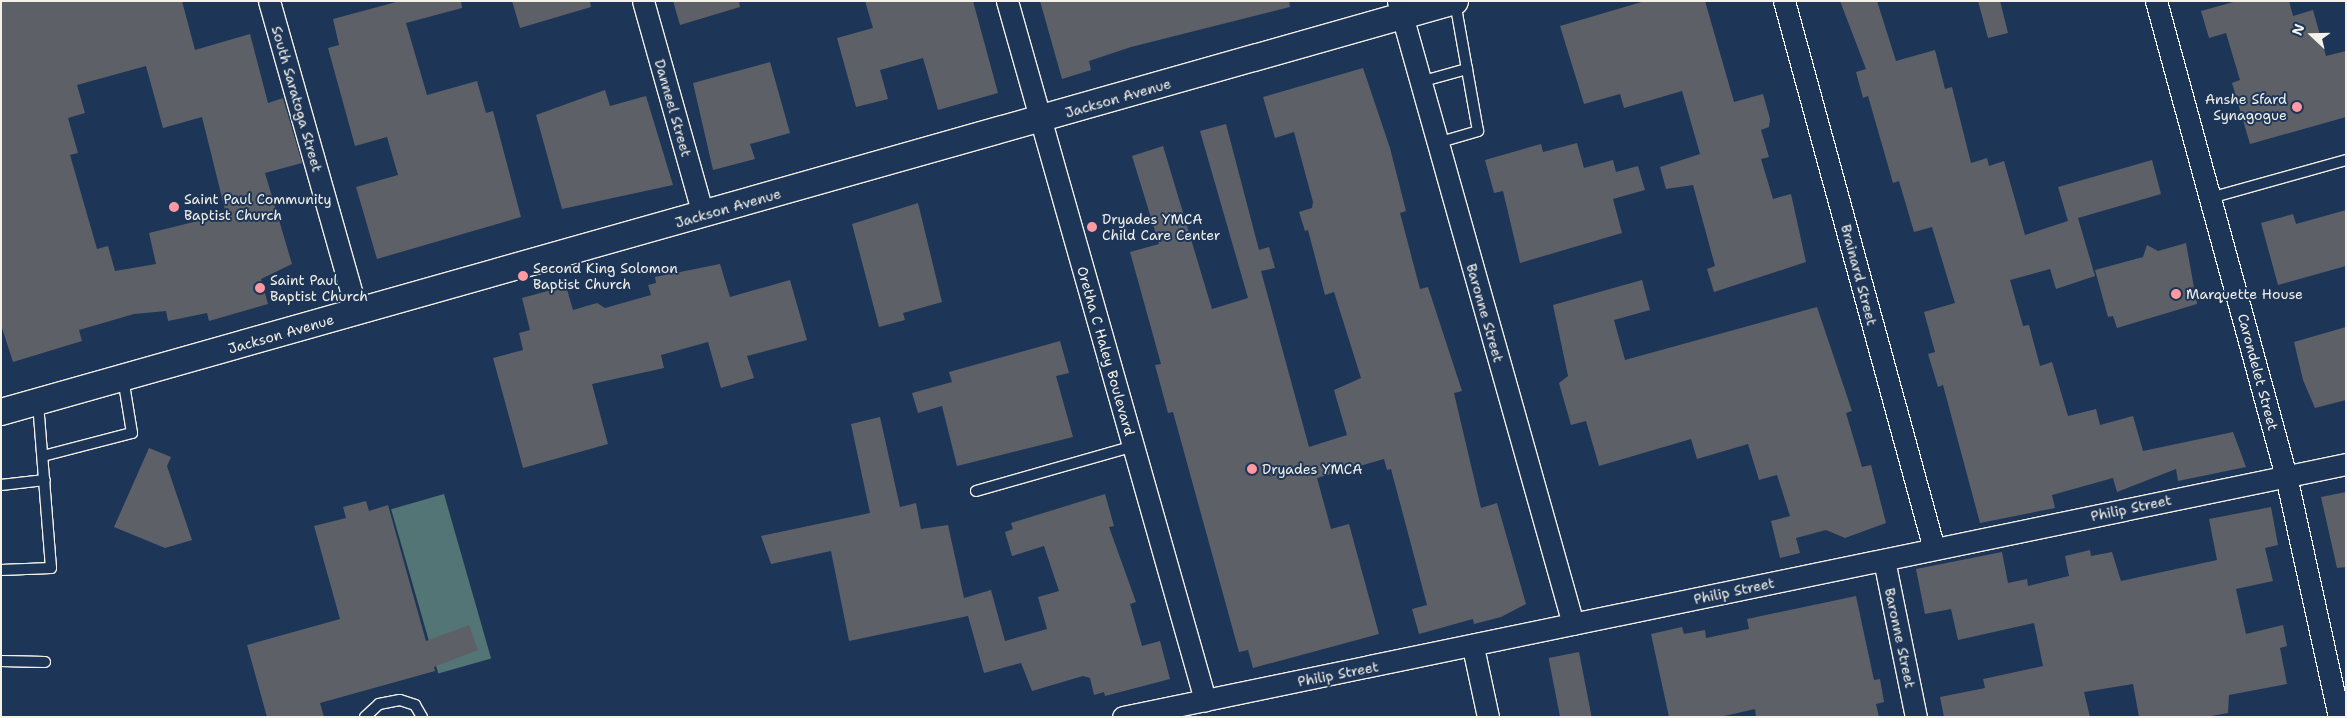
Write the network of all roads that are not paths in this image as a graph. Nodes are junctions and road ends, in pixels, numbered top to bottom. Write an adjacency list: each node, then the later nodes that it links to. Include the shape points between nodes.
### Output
1 (269, 1): 15 (street, South Saratoga Street)
2 (642, 1): 14 (street, Danneel Street)
3 (1007, 1): 10 (street, Oretha C Haley Boulevard)
4 (1455, 1): 7 (street, Jackson Avenue); 8 (lane)
5 (1784, 1): 26 (street, Brainard Street)
6 (2156, 1): 13 (street, Carondelet Street)
7 (1399, 9): 9 (street, Baronne Street); 10 (street, Jackson Avenue)
8 (1467, 69): 9 (lane); 11 (lane, via 1478,131)
9 (1420, 82): 11 (street, Baronne Street)
10 (1039, 121): 14 (street, Jackson Avenue); 19 (street, Oretha C Haley Boulevard)
11 (1437, 143): 29 (street, Baronne Street)
12 (2346, 160): 13 (lane)
13 (2210, 198): 22 (street, Carondelet Street)
14 (703, 215): 15 (street, Jackson Avenue)
15 (356, 312): 16 (street, Jackson Avenue)
16 (123, 378): 17 (street, Jackson Avenue); 20 (lane, via 132,433)
17 (38, 401): 18 (street, Jackson Avenue); 20 (lane)
18 (1, 412)
19 (1134, 446): 25 (lane); 33 (street, Oretha C Haley Boulevard)
20 (43, 456): 23 (lane)
21 (2346, 464): 22 (street, Philip Street)
22 (2286, 476): 26 (street, Philip Street); 39 (street, Carondelet Street)
23 (45, 480): 24 (lane); 28 (lane, via 51,568)
24 (1, 485)
25 (976, 491)
26 (1934, 549): 27 (street, Philip Street)
27 (1884, 560): 29 (street, Philip Street); 38 (street, Baronne Street)
28 (1, 570)
29 (1573, 624): 30 (street, Philip Street)
30 (1473, 647): 33 (street, Philip Street); 37 (street)
31 (1, 661): 32 (lane)
32 (45, 662)
33 (1205, 700): 36 (street, Philip Street)
34 (365, 717): 35 (lane, via 379,704 400,700 415,706)
35 (422, 717)
36 (1123, 717)
37 (1488, 717)
38 (1916, 717)
39 (2338, 717)

